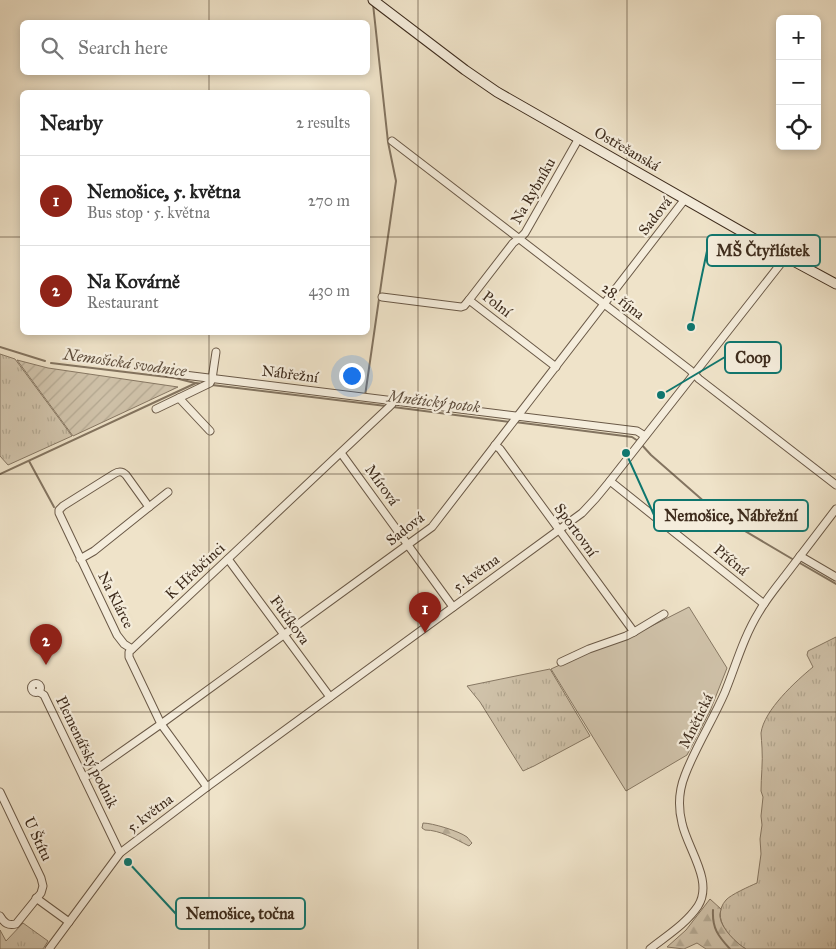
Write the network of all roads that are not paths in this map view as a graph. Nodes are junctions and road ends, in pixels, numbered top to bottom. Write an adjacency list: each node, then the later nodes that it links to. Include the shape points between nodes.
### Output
1 (373, 0): 2 (street, Ostřešanská, via 486,85)
2 (580, 138): 4 (street, Ostřešanská); 5 (street, Na Rybníku)
3 (392, 141): 5 (street, 28. října)
4 (685, 199): 6 (street, Ostřešanská); 10 (street, Sadová)
5 (519, 239): 9 (street, Na Rybníku); 10 (street, 28. října)
6 (786, 257): 7 (street, Ostřešanská); 14 (street, 5. května)
7 (836, 284)
8 (382, 297): 9 (street, Polní, via 461,307)
9 (469, 300): 12 (street, Polní)
10 (604, 304): 12 (street, Sadová); 14 (street, 28. října)
11 (216, 352): 15 (street)
12 (556, 366): 19 (street, Sadová)
13 (168, 373): 15 (street, Nábřežní)
14 (694, 374): 21 (street, 5. května); 25 (street, 28. října)
15 (212, 379): 16 (street); 17 (street, Nábřežní, via 365,397)
16 (179, 398): 18 (street); 20 (street)
17 (391, 404): 19 (street, Nábřežní); 23 (street, K Hřebčinci)
18 (156, 409)
19 (514, 420): 21 (street, Nábřežní, via 637,431); 22 (street, Sadová)
20 (210, 431)
21 (645, 436): 24 (street, 5. května)
22 (495, 445): 29 (street, Sportovní); 30 (street, Sadová, via 432,527)
23 (341, 453): 30 (street, Mírová); 32 (street, K Hřebčinci)
24 (610, 481): 29 (street, 5. května, via 582,513); 35 (street, Příčná)
25 (836, 485)
26 (168, 492): 27 (street, Na Klárce)
27 (149, 507): 33 (street, Na Klárce); 33 (street, Na Klárce, via 126,475 120,472 63,506 59,510 60,516)
28 (836, 508): 31 (street, Mnětická)
29 (559, 530): 36 (street, 5. května); 38 (street, Sportovní)
30 (408, 545): 36 (street, Mírová); 39 (street, Sadová)
31 (800, 556): 34 (street); 35 (street, Mnětická)
32 (228, 558): 39 (street, Fučíkova); 40 (street, K Hřebčinci)
33 (80, 559): 40 (street, Na Klárce, via 117,635)
34 (836, 577)
35 (764, 604): 53 (street, Mnětická, via 746,636 725,692 682,784 680,815 702,877 702,896 687,918)
36 (453, 607): 43 (street, 5. května)
37 (664, 614): 38 (street)
38 (634, 632): 41 (street)
39 (284, 635): 43 (street, Fučíkova); 44 (street, Sadová)
40 (132, 649): 44 (street, via 128,653 129,658)
41 (561, 662)
42 (36, 681): 45 (street, Plemenářský podnik, via 32,691 44,695)
43 (330, 697): 46 (street, 5. května)
44 (161, 724): 45 (street, Sadová); 46 (street)
45 (84, 778): 48 (street, Plemenářský podnik)
46 (206, 787): 48 (street, 5. května)
47 (0, 792): 49 (street, U Štítu, via 41,878 43,886)
48 (120, 853): 51 (street, 5. května)
49 (36, 898): 50 (street, U Štítu, via 16,924 5,923); 51 (street)
50 (0, 916)
51 (69, 922): 52 (street, 5. května)
52 (49, 949)
53 (650, 949)

